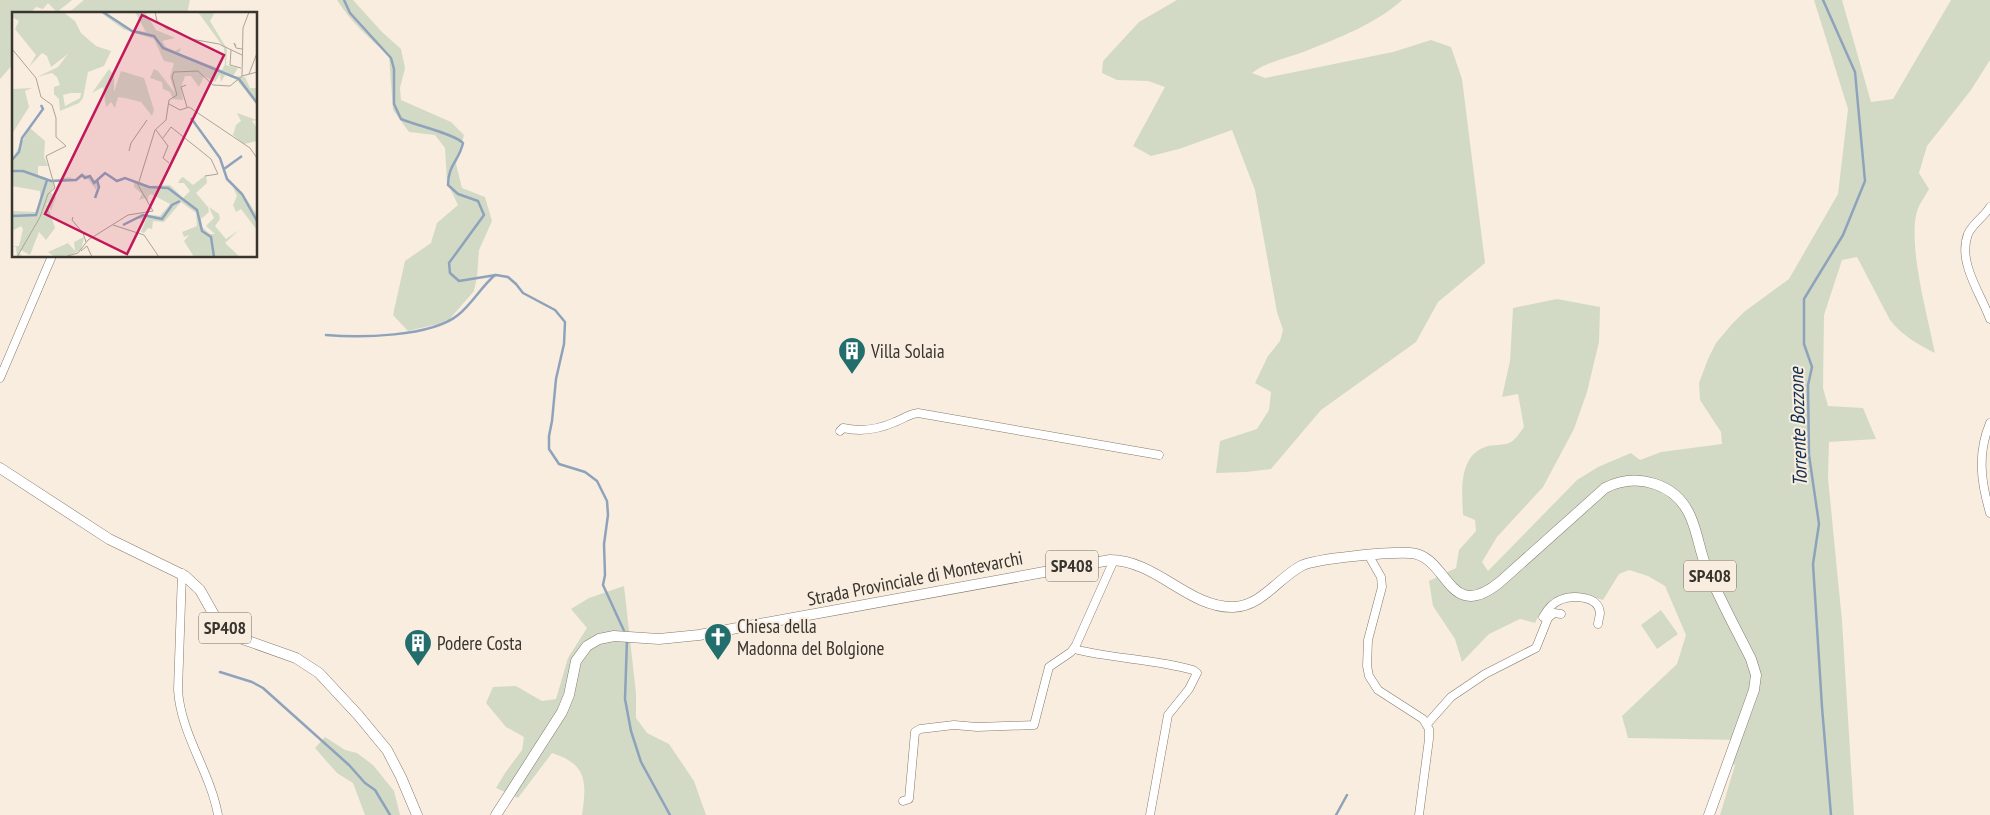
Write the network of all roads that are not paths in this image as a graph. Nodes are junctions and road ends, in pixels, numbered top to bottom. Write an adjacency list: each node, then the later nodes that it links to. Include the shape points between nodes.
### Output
1 (1990, 207): 3 (street, via 1974,224 1968,236 1966,254)
2 (51, 258): 4 (street)
3 (1990, 319)
4 (0, 378)
5 (1990, 423): 9 (street, via 1981,466 1982,486)
6 (840, 431): 7 (street, via 843,428 870,430 918,413)
7 (1159, 456)
8 (0, 468): 12 (main road, SP408, via 115,542)
9 (1990, 513)
10 (1369, 556): 11 (main road, Strada Provinciale di Montevarchi / SP408, via 1304,564 1256,601 1234,607 1209,602 1134,563); 17 (street, via 1381,577 1382,587 1368,640 1369,676 1378,690); 24 (main road, Strada Provinciale di Montevarchi / SP408, via 1417,554 1432,562 1454,590 1466,595 1479,594 1503,580 1605,488 1624,482 1644,481 1672,492 1690,515 1706,566 1756,676 1754,690)
11 (1114, 560): 16 (street); 21 (main road, Strada Provinciale di Montevarchi / SP408, via 699,635 656,639 614,636 599,640 587,646 579,656 564,708)
12 (182, 573): 19 (street, via 180,707 185,727 211,787); 20 (main road, SP408, via 199,588 217,620 231,633 299,660 331,685 386,750)
13 (1562, 614): 15 (street, via 1550,615)
14 (1598, 624): 15 (street, via 1600,613 1594,602 1572,596 1561,599 1543,616)
15 (1542, 634): 17 (street, via 1536,648 1485,674 1451,697)
16 (1074, 648): 18 (street, via 1049,667 1034,725 954,725 915,732 910,796); 22 (street, via 1164,662 1197,673 1168,715)
17 (1427, 724): 23 (street, via 1429,739)
18 (903, 801)
19 (218, 815)
20 (417, 815)
21 (496, 815)
22 (1150, 815)
23 (1419, 815)
24 (1709, 815)

